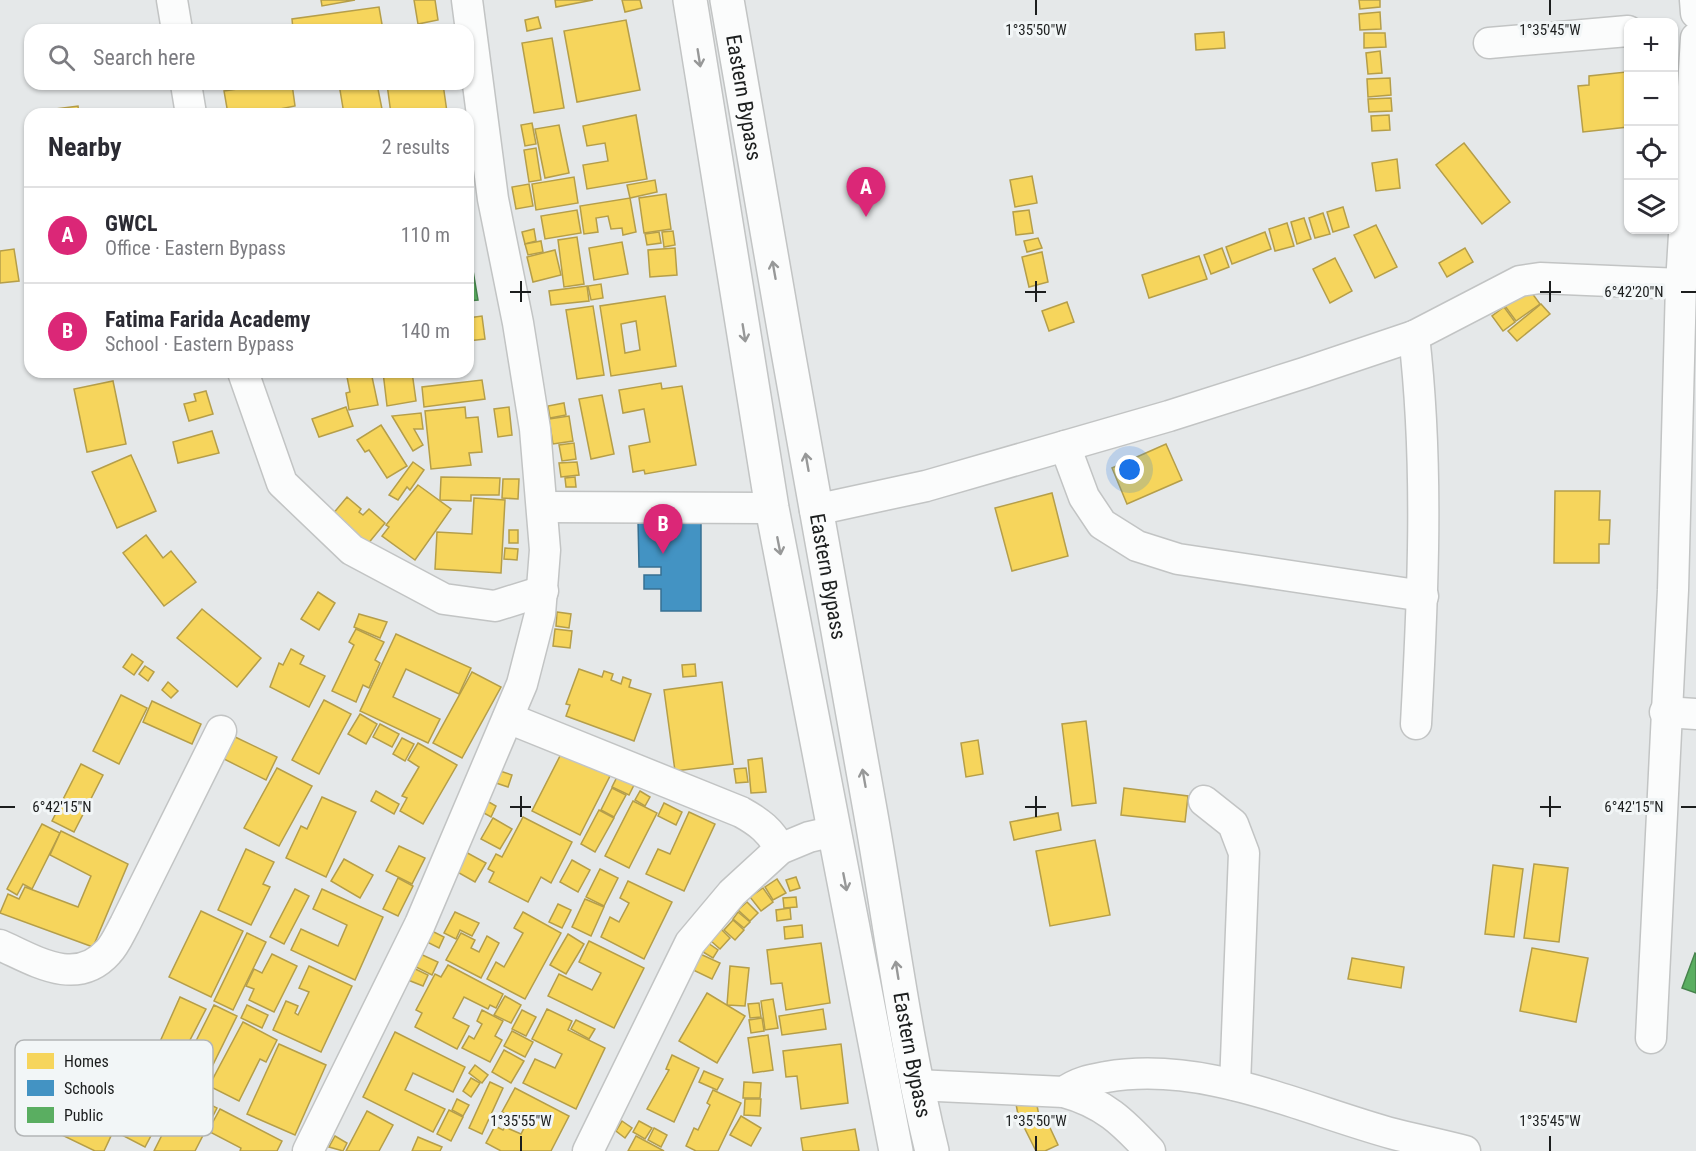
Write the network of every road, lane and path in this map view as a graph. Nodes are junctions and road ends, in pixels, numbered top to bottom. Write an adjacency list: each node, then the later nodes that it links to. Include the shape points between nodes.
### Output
1 (172, 0): 7 (street)
2 (466, 0): 8 (street)
3 (690, 0): 22 (highway, Eastern Bypass, one-way to 22)
4 (727, 0): 23 (highway, Eastern Bypass, one-way to 4)
5 (1695, 0): 6 (street)
6 (1696, 14)
7 (176, 24)
8 (469, 24)
9 (1696, 25): 10 (street)
10 (1678, 27)
11 (1624, 31): 13 (street)
12 (1696, 38): 17 (street)
13 (1489, 43)
14 (474, 57): 21 (street, via 494,199 535,429)
15 (187, 90): 16 (street)
16 (190, 108)
17 (1681, 284): 18 (street, via 1548,278 1520,281); 26 (street, via 1673,590)
18 (1414, 336): 20 (street); 24 (street, via 1422,404)
19 (245, 378): 25 (street, via 278,476 352,550 444,599 495,606)
20 (1065, 446): 23 (street, via 926,486); 24 (street, via 1084,497 1102,524 1137,546 1178,559)
21 (543, 507): 22 (street); 25 (street)
22 (772, 508): 32 (highway, Eastern Bypass, one-way to 32)
23 (815, 510): 36 (highway, Eastern Bypass, one-way to 23)
24 (1423, 596): 29 (street)
25 (541, 602): 28 (street, via 522,684)
26 (1665, 712): 27 (street); 35 (street)
27 (1696, 714)
28 (508, 718): 33 (street, via 741,812 761,823); 39 (street, via 420,924)
29 (1416, 724)
30 (221, 731): 34 (street, via 108,953 88,966 53,970)
31 (1204, 801): 37 (street, via 1233,824 1244,853)
32 (835, 831): 33 (street); 41 (highway, Eastern Bypass, one-way to 41)
33 (780, 849): 40 (street, via 732,893 690,943)
34 (0, 945)
35 (1651, 1038)
36 (916, 1085): 38 (street); 42 (highway, Eastern Bypass)
37 (1235, 1085): 38 (street, via 1131,1073 1076,1083); 44 (street, via 1394,1134)
38 (1064, 1092): 43 (street, via 1088,1098 1119,1118)
39 (308, 1151)
40 (588, 1151)
41 (896, 1151)
42 (932, 1151)
43 (1150, 1151)
44 (1465, 1151)

